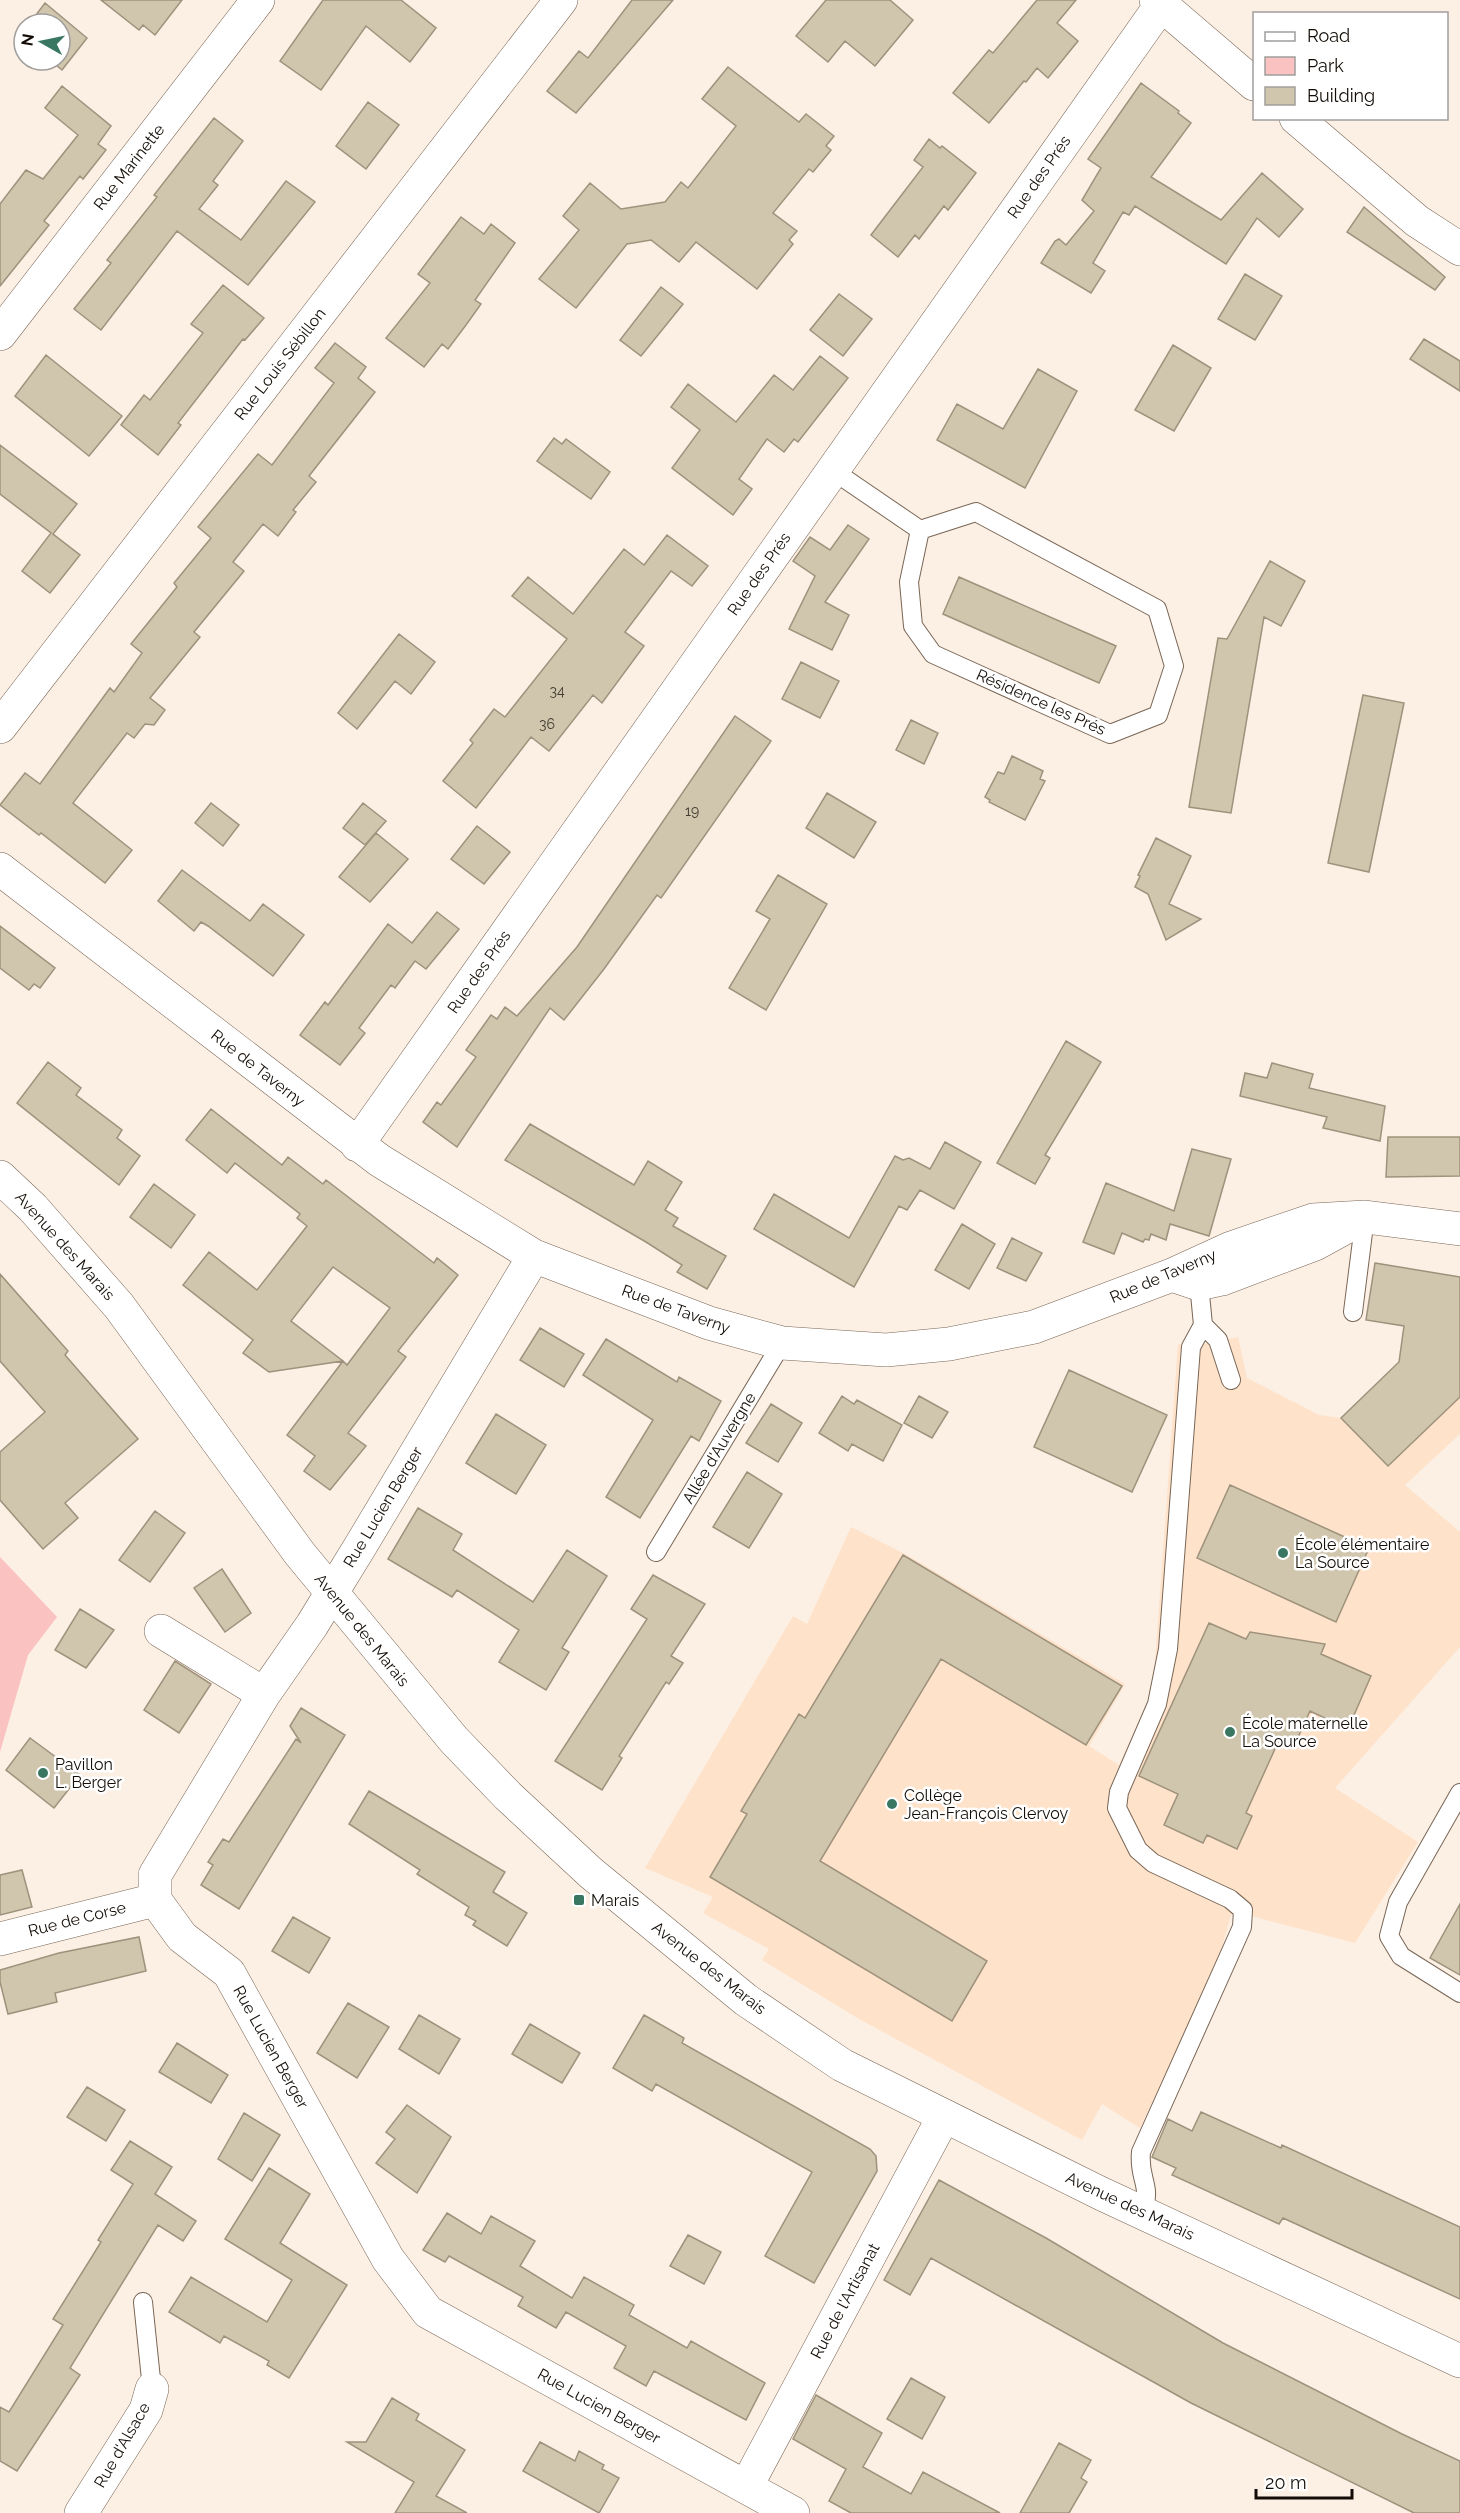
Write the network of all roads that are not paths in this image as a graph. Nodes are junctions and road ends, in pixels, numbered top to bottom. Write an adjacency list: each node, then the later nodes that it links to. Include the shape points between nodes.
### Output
1 (258, 0): 7 (street, Rue Marinette)
2 (561, 0): 10 (street, Rue Louis Sébillon)
3 (1158, 2): 4 (street); 8 (street, Rue des Prés)
4 (1253, 83)
5 (1298, 120): 6 (street, via 1417,221)
6 (1460, 249)
7 (0, 334)
8 (832, 470): 9 (lane); 12 (street, Rue des Prés)
9 (920, 530): 9 (lane, Résidence les Prés, via 909,582 913,626 933,654 1110,734 1158,715 1174,666 1156,609 976,512)
10 (0, 727)
11 (0, 869): 12 (street, Rue de Taverny)
12 (357, 1144): 16 (street, Rue de Taverny)
13 (0, 1177): 23 (street, Avenue des Marais, via 33,1208 119,1306)
14 (1365, 1217): 15 (street, Rue de Taverny); 17 (street, Rue de Taverny, via 1313,1220 1281,1244 1233,1261); 18 (lane)
15 (1460, 1229)
16 (534, 1256): 20 (street, Rue de Taverny, via 709,1323); 23 (street, Rue Lucien Berger)
17 (1172, 1275): 19 (lane, via 1200,1294); 20 (street, Rue de Taverny, via 1034,1327 949,1344 886,1350)
18 (1353, 1312)
19 (1203, 1325): 21 (lane, via 1218,1340); 31 (lane, via 1191,1347 1168,1649 1157,1704 1119,1792 1117,1808 1138,1850 1153,1863 1230,1899 1245,1916 1142,2152 1140,2167 1149,2196)
20 (782, 1343): 22 (lane, Allée d'Auvergne)
21 (1231, 1380)
22 (656, 1552)
23 (331, 1593): 25 (street, Rue Lucien Berger); 30 (street, Avenue des Marais, via 454,1740 591,1874 746,2000 814,2048)
24 (161, 1631): 25 (street)
25 (264, 1694): 27 (street, Rue Lucien Berger, via 155,1875)
26 (1460, 1793): 29 (lane, via 1398,1902 1389,1936 1401,1956)
27 (155, 1900): 28 (street, Rue de Corse); 35 (street, Rue Lucien Berger, via 182,1937 229,1973 388,2259 428,2312)
28 (0, 1939)
29 (1460, 1993)
30 (944, 2116): 31 (street, Avenue des Marais); 35 (street, Rue de l'Artisanat)
31 (1142, 2212): 33 (street, Avenue des Marais)
32 (143, 2302): 34 (lane, Rue d'Alsace)
33 (1460, 2361)
34 (152, 2389): 36 (street, Rue d'Alsace, via 146,2410)
35 (746, 2487): 37 (street, Rue Lucien Berger)
36 (81, 2513)
37 (793, 2513)

